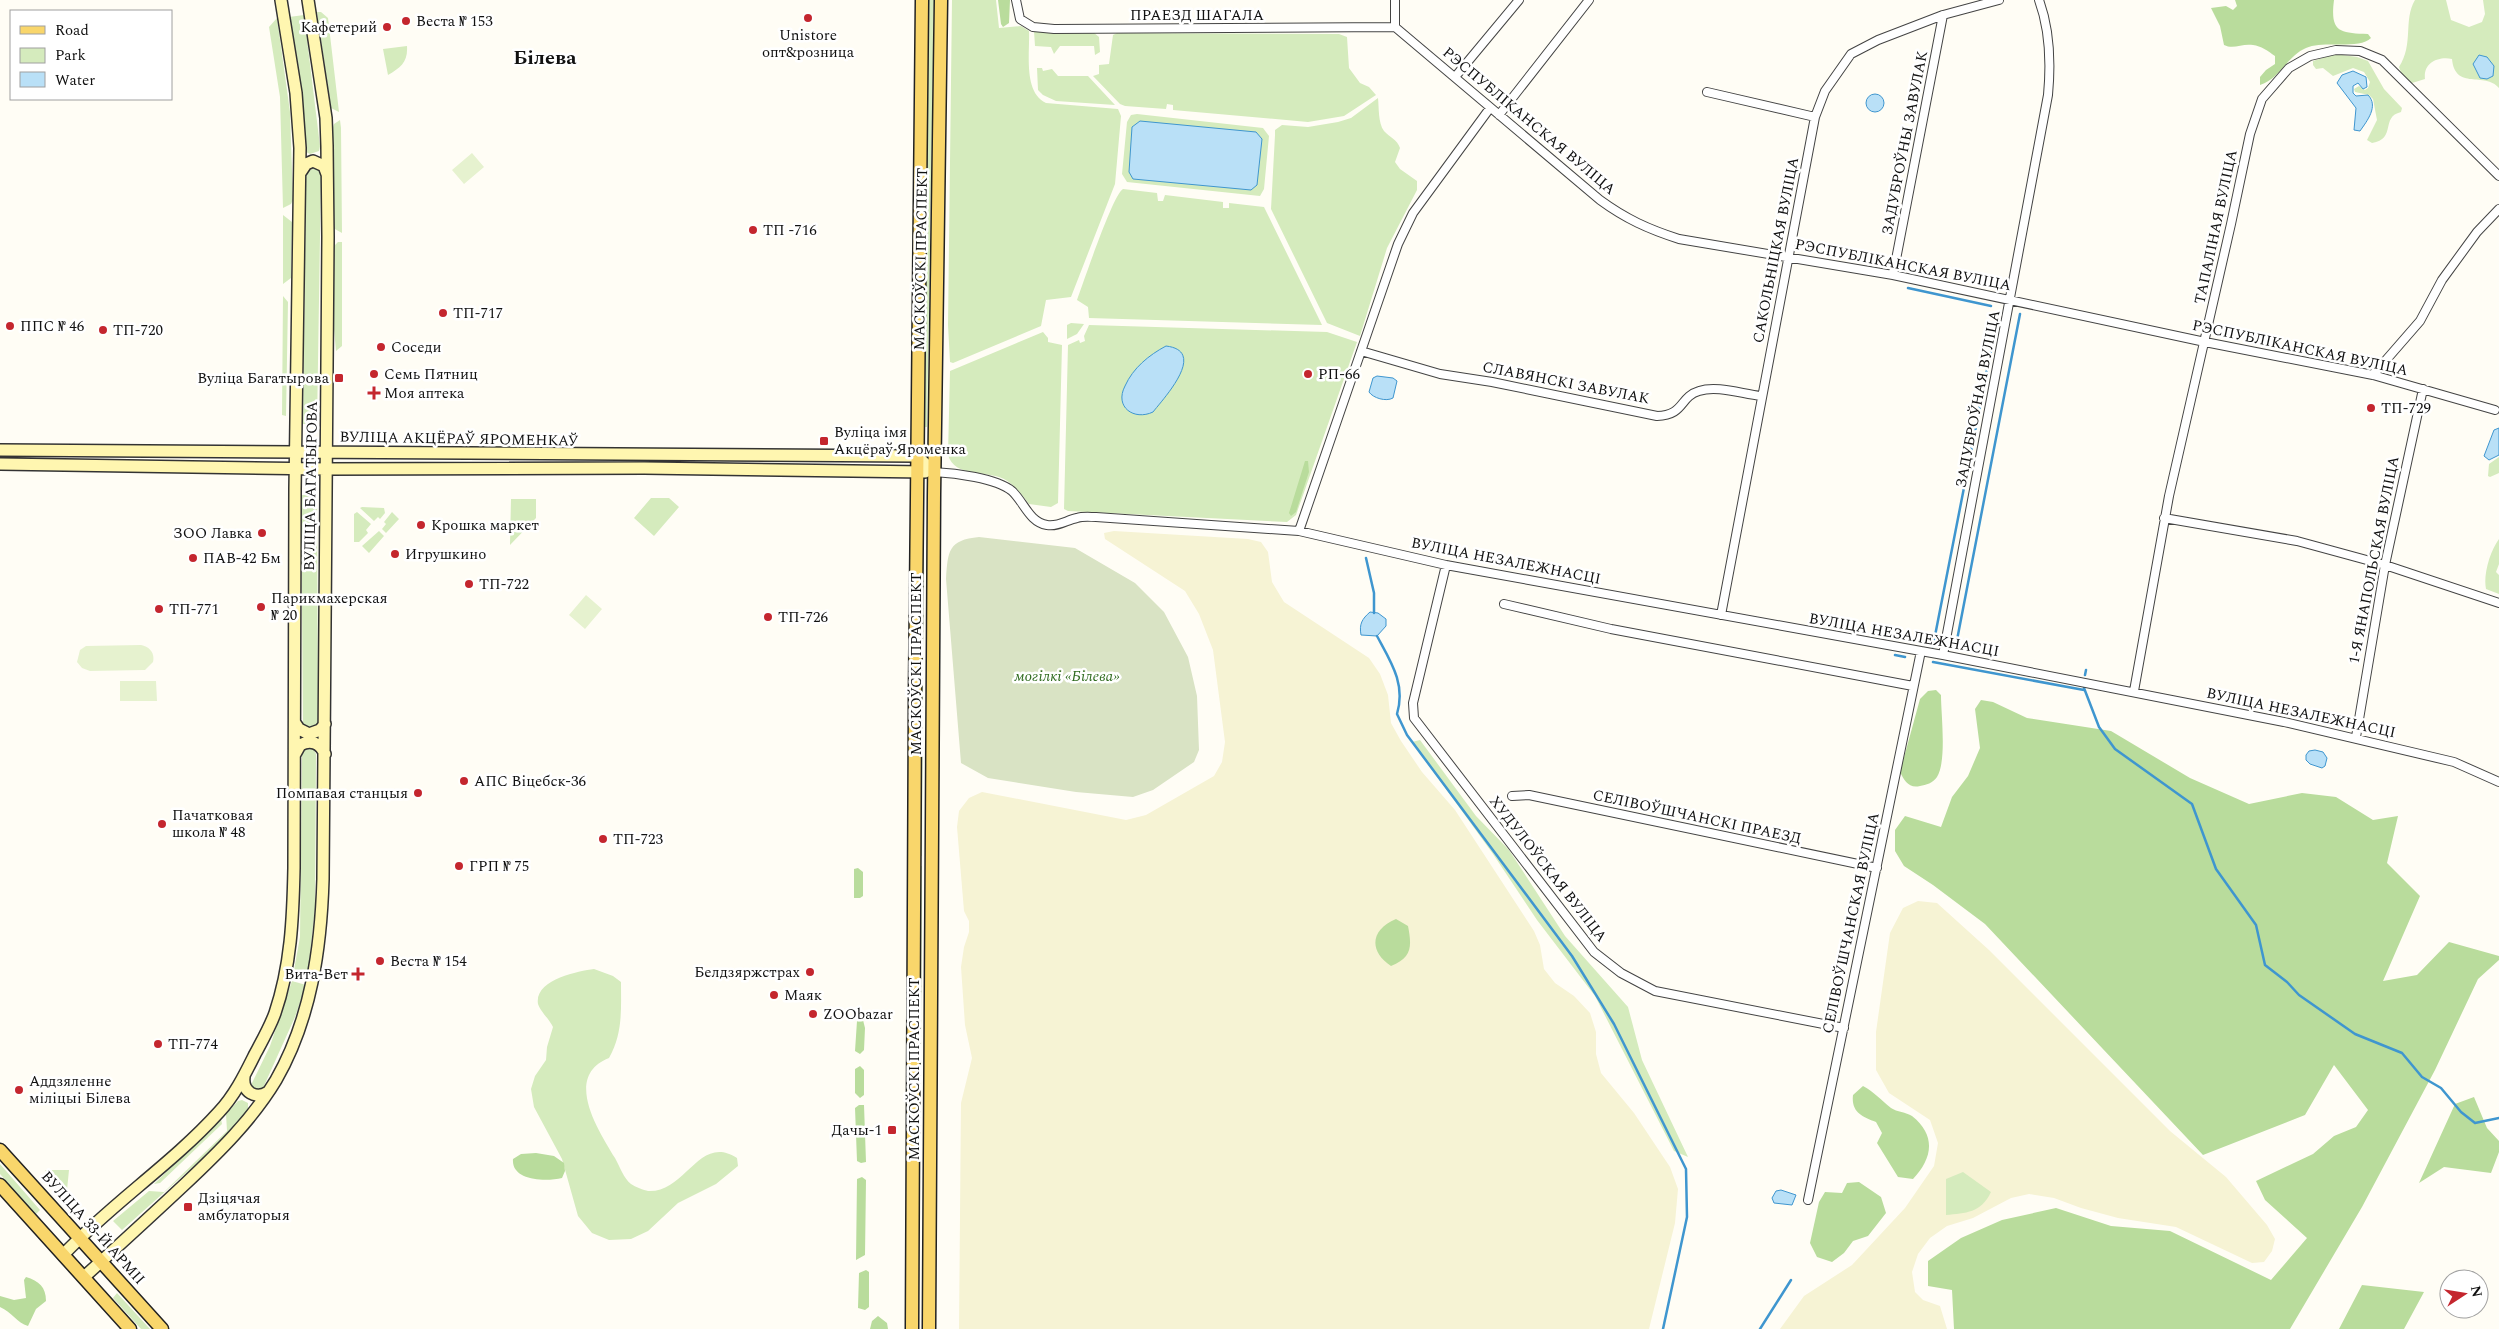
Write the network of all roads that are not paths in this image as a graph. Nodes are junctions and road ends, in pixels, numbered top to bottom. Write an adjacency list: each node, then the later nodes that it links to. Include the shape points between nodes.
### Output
1 (281, 0): 19 (street, ВУЛІЦА БАГАТЫРОВА, via 296,93)
2 (308, 0): 18 (street, ВУЛІЦА БАГАТЫРОВА, via 326,118)
3 (922, 0): 43 (main road, МАСКОЎСКІ ПРАСПЕКТ)
4 (941, 0): 55 (main road, МАСКОЎСКІ ПРАСПЕКТ)
5 (1016, 0): 12 (street, ПРАЕЗД ШАГАЛА, via 1020,19 1027,25 1054,29)
6 (1395, 0): 12 (street)
7 (1519, 0): 13 (street)
8 (1589, 0): 16 (street)
9 (1999, 0): 11 (street, САКОЛЬНІЦКАЯ ВУЛІЦА)
10 (2039, 0): 26 (street, ЗАДУБРОЎНАЯ ВУЛІЦА, via 2048,40 2050,77)
11 (1943, 15): 17 (street, САКОЛЬНІЦКАЯ ВУЛІЦА, via 1851,54 1825,91); 25 (street, ЗАДУБРОЎНЫ ЗАВУЛАК)
12 (1395, 27): 13 (street, РЭСПУБЛІКАНСКАЯ ВУЛІЦА)
13 (1455, 77): 15 (street, РЭСПУБЛІКАНСКАЯ ВУЛІЦА)
14 (1707, 92): 17 (street)
15 (1490, 108): 16 (street, РЭСПУБЛІКАНСКАЯ ВУЛІЦА); 28 (street, via 1413,213 1385,277)
16 (1499, 115): 24 (street, РЭСПУБЛІКАНСКАЯ ВУЛІЦА, via 1623,217 1680,239)
17 (1815, 117): 24 (street, САКОЛЬНІЦКАЯ ВУЛІЦА)
18 (327, 146): 19 (street, via 320,157 312,158 303,154); 21 (street, ВУЛІЦА БАГАТЫРОВА)
19 (300, 148): 20 (street, ВУЛІЦА БАГАТЫРОВА)
20 (300, 173): 21 (street, via 306,164 313,162 324,166); 37 (street, ВУЛІЦА БАГАТЫРОВА)
21 (327, 174): 38 (street, ВУЛІЦА БАГАТЫРОВА)
22 (2499, 176): 27 (street, ТАПАЛІНАЯ ВУЛІЦА, via 2378,57 2360,51 2336,50 2310,56 2289,68 2262,99 2250,134)
23 (2499, 209): 29 (street, via 2477,232 2442,280 2420,321)
24 (1790, 258): 25 (street, РЭСПУБЛІКАНСКАЯ ВУЛІЦА); 31 (street, САКОЛЬНІЦКАЯ ВУЛІЦА)
25 (1893, 276): 26 (street, РЭСПУБЛІКАНСКАЯ ВУЛІЦА)
26 (2011, 299): 27 (street, РЭСПУБЛІКАНСКАЯ ВУЛІЦА); 64 (street, ЗАДУБРОЎНАЯ ВУЛІЦА)
27 (2205, 342): 29 (street, РЭСПУБЛІКАНСКАЯ ВУЛІЦА); 56 (street, ТАПАЛІНАЯ ВУЛІЦА)
28 (1361, 351): 31 (street, СЛАВЯНСКІ ЗАВУЛАК, via 1440,374 1657,416 1675,412 1699,391 1713,389); 57 (street)
29 (2373, 375): 30 (street, РЭСПУБЛІКАНСКАЯ ВУЛІЦА)
30 (2423, 389): 32 (street, РЭСПУБЛІКАНСКАЯ ВУЛІЦА); 59 (street, 1-Я ЯНАПОЛЬСКАЯ ВУЛІЦА)
31 (1761, 396): 62 (street, САКОЛЬНІЦКАЯ ВУЛІЦА)
32 (2495, 410)
33 (0, 450): 34 (street, ВУЛІЦА АКЦЁРАЎ ЯРОМЕНКАЎ)
34 (29, 451): 35 (street, ВУЛІЦА АКЦЁРАЎ ЯРОМЕНКАЎ); 45 (street)
35 (138, 451): 36 (street, ВУЛІЦА АКЦЁРАЎ ЯРОМЕНКАЎ); 46 (street)
36 (174, 451): 37 (street, ВУЛІЦА АКЦЁРАЎ ЯРОМЕНКАЎ); 47 (street)
37 (296, 452): 38 (street, ВУЛІЦА АКЦЁРАЎ ЯРОМЕНКАЎ); 48 (street, ВУЛІЦА БАГАТЫРОВА)
38 (326, 452): 39 (street, ВУЛІЦА АКЦЁРАЎ ЯРОМЕНКАЎ); 52 (street, ВУЛІЦА БАГАТЫРОВА)
39 (535, 454): 40 (street, ВУЛІЦА АКЦЁРАЎ ЯРОМЕНКАЎ); 49 (street)
40 (601, 455): 41 (street, ВУЛІЦА АКЦЁРАЎ ЯРОМЕНКАЎ); 50 (street)
41 (644, 456): 42 (street, ВУЛІЦА АКЦЁРАЎ ЯРОМЕНКАЎ); 51 (street)
42 (742, 456): 43 (street, ВУЛІЦА АКЦЁРАЎ ЯРОМЕНКАЎ); 53 (street)
43 (917, 456): 54 (main road, МАСКОЎСКІ ПРАСПЕКТ); 55 (street)
44 (0, 464): 45 (street, ВУЛІЦА АКЦЁРАЎ ЯРОМЕНКАЎ)
45 (28, 465): 46 (street, ВУЛІЦА АКЦЁРАЎ ЯРОМЕНКАЎ)
46 (138, 466): 47 (street, ВУЛІЦА АКЦЁРАЎ ЯРОМЕНКАЎ)
47 (174, 466): 48 (street, ВУЛІЦА АКЦЁРАЎ ЯРОМЕНКАЎ)
48 (295, 468): 52 (street, ВУЛІЦА АКЦЁРАЎ ЯРОМЕНКАЎ); 67 (street, ВУЛІЦА БАГАТЫРОВА)
49 (535, 468): 50 (street, ВУЛІЦА АКЦЁРАЎ ЯРОМЕНКАЎ); 52 (street, ВУЛІЦА АКЦЁРАЎ ЯРОМЕНКАЎ)
50 (601, 468): 51 (street, ВУЛІЦА АКЦЁРАЎ ЯРОМЕНКАЎ)
51 (644, 468): 53 (street, ВУЛІЦА АКЦЁРАЎ ЯРОМЕНКАЎ)
52 (326, 469): 68 (street, ВУЛІЦА БАГАТЫРОВА)
53 (741, 470): 54 (street, ВУЛІЦА АКЦЁРАЎ ЯРОМЕНКАЎ)
54 (917, 472): 55 (street, ВУЛІЦА АКЦЁРАЎ ЯРОМЕНКАЎ); 75 (main road, МАСКОЎСКІ ПРАСПЕКТ)
55 (934, 472): 57 (street, ВУЛІЦА НЕЗАЛЕЖНАСЦІ, via 1004,485 1014,493 1024,509 1046,525 1096,517); 74 (main road, МАСКОЎСКІ ПРАСПЕКТ)
56 (2164, 518): 59 (street, via 2297,541); 66 (street, ТАПАЛІНАЯ ВУЛІЦА)
57 (1299, 531): 58 (street, ВУЛІЦА НЕЗАЛЕЖНАСЦІ)
58 (1446, 565): 62 (street, ВУЛІЦА НЕЗАЛЕЖНАСЦІ); 77 (street, ХУДУЛОЎСКАЯ ВУЛІЦА, via 1413,703 1414,718 1594,952 1621,973 1655,992)
59 (2385, 565): 60 (street); 69 (street, 1-Я ЯНАПОЛЬСКАЯ ВУЛІЦА)
60 (2499, 603)
61 (1504, 604): 65 (street, via 1611,629)
62 (1721, 615): 63 (street, ВУЛІЦА НЕЗАЛЕЖНАСЦІ)
63 (1921, 651): 64 (street, ВУЛІЦА НЕЗАЛЕЖНАСЦІ); 65 (street, СЕЛІВОЎШЧАНСКАЯ ВУЛІЦА)
64 (1943, 655): 66 (street, ВУЛІЦА НЕЗАЛЕЖНАСЦІ)
65 (1913, 686): 76 (street, СЕЛІВОЎШЧАНСКАЯ ВУЛІЦА)
66 (2134, 691): 69 (street, ВУЛІЦА НЕЗАЛЕЖНАСЦІ)
67 (295, 723): 68 (street, via 309,734); 70 (street, ВУЛІЦА БАГАТЫРОВА)
68 (325, 724): 71 (street, ВУЛІЦА БАГАТЫРОВА)
69 (2356, 737): 72 (street, ВУЛІЦА НЕЗАЛЕЖНАСЦІ, via 2454,762)
70 (295, 754): 71 (street, via 300,745 311,742); 78 (street, ВУЛІЦА БАГАТЫРОВА, via 293,930 274,1015)
71 (325, 754): 79 (street, ВУЛІЦА БАГАТЫРОВА, via 322,926 314,979 292,1044)
72 (2499, 782)
73 (1512, 796): 76 (street, СЕЛІВОЎШЧАНСКІ ПРАЕЗД, via 1529,795)
74 (931, 855): 75 (main road, via 923,862); 92 (main road, МАСКОЎСКІ ПРАСПЕКТ)
75 (914, 856): 91 (main road, МАСКОЎСКІ ПРАСПЕКТ)
76 (1877, 868): 77 (street, СЕЛІВОЎШЧАНСКАЯ ВУЛІЦА)
77 (1844, 1028): 84 (street, СЕЛІВОЎШЧАНСКАЯ ВУЛІЦА)
78 (244, 1077): 79 (street, via 251,1094 258,1096); 80 (street, ВУЛІЦА БАГАТЫРОВА)
79 (268, 1092): 81 (street, ВУЛІЦА БАГАТЫРОВА)
80 (230, 1098): 81 (street, via 237,1095 248,1099); 85 (street, ВУЛІЦА БАГАТЫРОВА, via 197,1135)
81 (251, 1115): 87 (street, ВУЛІЦА БАГАТЫРОВА, via 212,1158)
82 (0, 1150): 85 (main road, ВУЛІЦА 33-Й АРМІІ)
83 (0, 1185): 86 (main road)
84 (1808, 1200)
85 (80, 1238): 86 (street, ВУЛІЦА БАГАТЫРОВА); 87 (main road, ВУЛІЦА 33-Й АРМІІ)
86 (63, 1255): 88 (main road)
87 (102, 1261): 88 (street, ВУЛІЦА БАГАТЫРОВА); 90 (main road, ВУЛІЦА 33-Й АРМІІ)
88 (84, 1278): 89 (main road)
89 (130, 1329)
90 (162, 1329)
91 (912, 1329)
92 (929, 1329)

